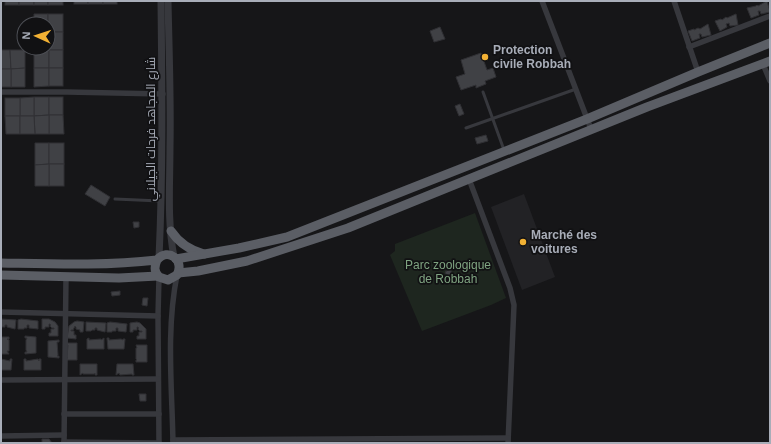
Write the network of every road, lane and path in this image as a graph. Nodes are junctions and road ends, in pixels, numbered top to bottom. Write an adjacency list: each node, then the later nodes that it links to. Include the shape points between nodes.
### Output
1 (161, 1): 14 (street, شارع المجاهد فرحات الجيلاني)
2 (168, 1): 23 (street, شارع المجاهد فرحات الجيلاني)
3 (542, 1): 11 (street)
4 (674, 1): 7 (street)
5 (770, 16): 7 (street)
6 (770, 44): 9 (highway)
7 (689, 47): 9 (street)
8 (767, 62): 10 (street); 18 (highway)
9 (698, 72): 16 (highway)
10 (770, 81)
11 (576, 90): 15 (lane); 16 (street)
12 (1, 92): 14 (street)
13 (483, 92): 15 (lane)
14 (163, 94): 22 (street, شارع المجاهد فرحات الجيلاني)
15 (493, 119): 17 (lane); 19 (lane)
16 (587, 119): 18 (street); 19 (highway)
17 (466, 128)
18 (591, 130): 20 (highway)
19 (505, 152): 24 (highway, via 287,237)
20 (469, 179): 28 (highway, via 367,221 268,256); 42 (street, via 514,305)
21 (115, 199): 22 (lane)
22 (162, 202): 26 (street, شارع المجاهد فرحات الجيلاني)
23 (171, 231): 24 (highway, via 189,249); 25 (street, شارع المجاهد فرحات الجيلاني)
24 (205, 254): 25 (highway)
25 (175, 258): 26 (highway, via 165,255); 28 (highway, via 180,267)
26 (158, 259): 27 (highway, via 78,265); 31 (highway, via 154,267)
27 (1, 263)
28 (177, 274): 31 (highway, via 168,280); 44 (street, via 170,321)
29 (1, 275): 30 (highway)
30 (66, 277): 31 (highway); 33 (street)
31 (159, 277): 34 (street)
32 (1, 312): 33 (street)
33 (65, 314): 34 (street); 37 (street)
34 (158, 316): 35 (street)
35 (158, 379): 37 (street); 39 (street)
36 (1, 380): 37 (street)
37 (64, 380): 38 (street)
38 (64, 414): 39 (street); 41 (street)
39 (159, 414): 45 (street)
40 (1, 436): 41 (street)
41 (64, 440): 45 (street)
42 (508, 440): 43 (street)
43 (403, 441): 44 (street)
44 (173, 442)
45 (159, 443)

